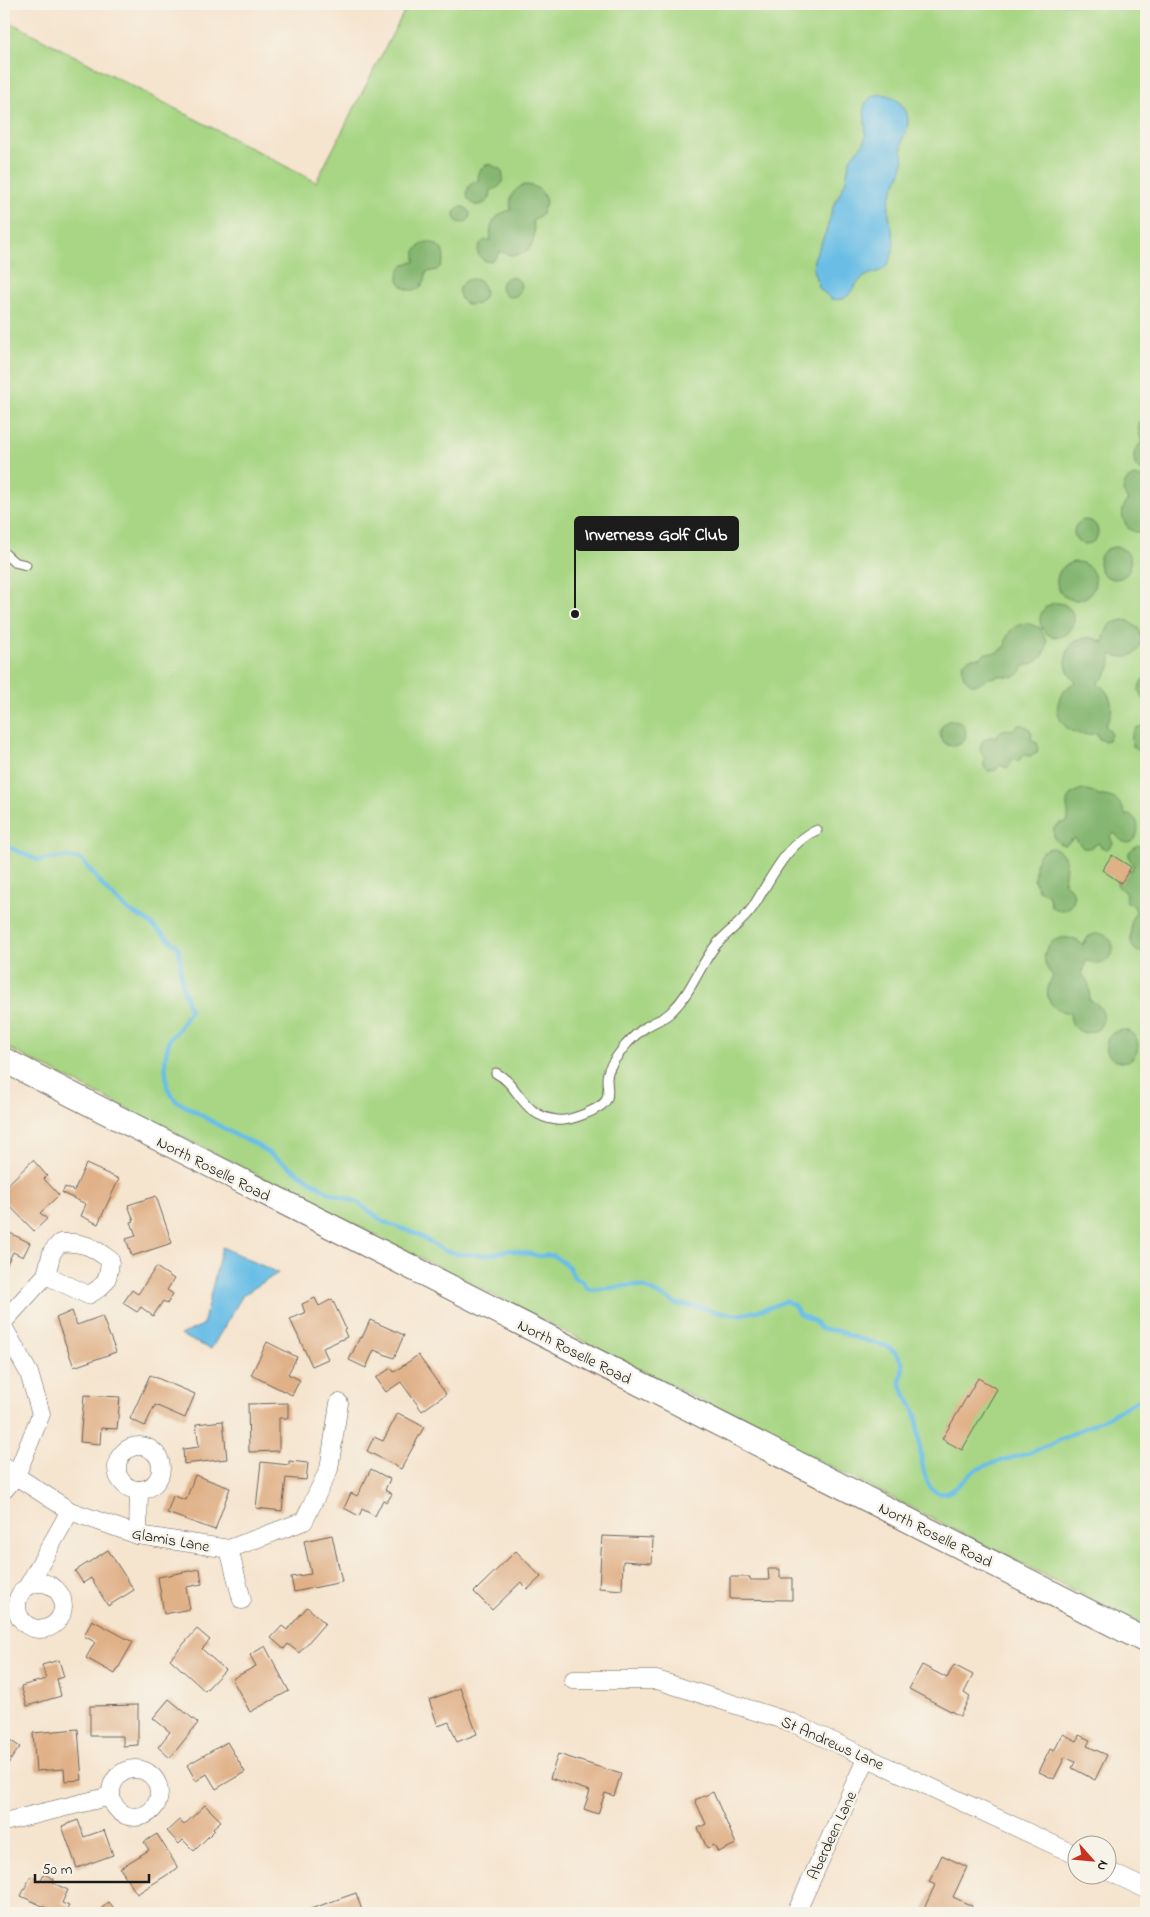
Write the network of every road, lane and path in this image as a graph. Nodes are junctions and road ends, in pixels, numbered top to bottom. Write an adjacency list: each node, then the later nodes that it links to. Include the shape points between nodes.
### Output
1 (4, 553): 2 (lane, via 14,562)
2 (26, 565)
3 (816, 830): 5 (lane, via 800,840 769,879 750,912 714,947 679,1005 669,1015 639,1032 624,1048 609,1068 608,1097 603,1104 570,1119 553,1119 529,1108 506,1079)
4 (4, 1060): 18 (main road, North Roselle Road)
5 (496, 1073)
6 (46, 1275): 7 (street)
7 (4, 1321)
8 (4, 1328): 10 (street, via 29,1373 41,1414)
9 (339, 1403): 15 (street, Glamis Lane, via 329,1469 304,1521)
10 (10, 1471): 11 (street); 13 (street, Glamis Lane)
11 (4, 1490)
12 (139, 1490): 14 (street)
13 (70, 1511): 14 (street, Glamis Lane); 16 (street)
14 (138, 1535): 15 (street, Glamis Lane)
15 (229, 1549): 17 (street)
16 (28, 1586)
17 (242, 1600)
18 (1146, 1641)
19 (573, 1680): 20 (street, St Andrews Lane, via 667,1682 794,1723)
20 (867, 1757): 23 (street, St Andrews Lane); 26 (street, Aberdeen Lane)
21 (111, 1796): 22 (street)
22 (4, 1822)
23 (1068, 1851)
24 (1118, 1875): 25 (street)
25 (1146, 1889)
26 (796, 1913)

